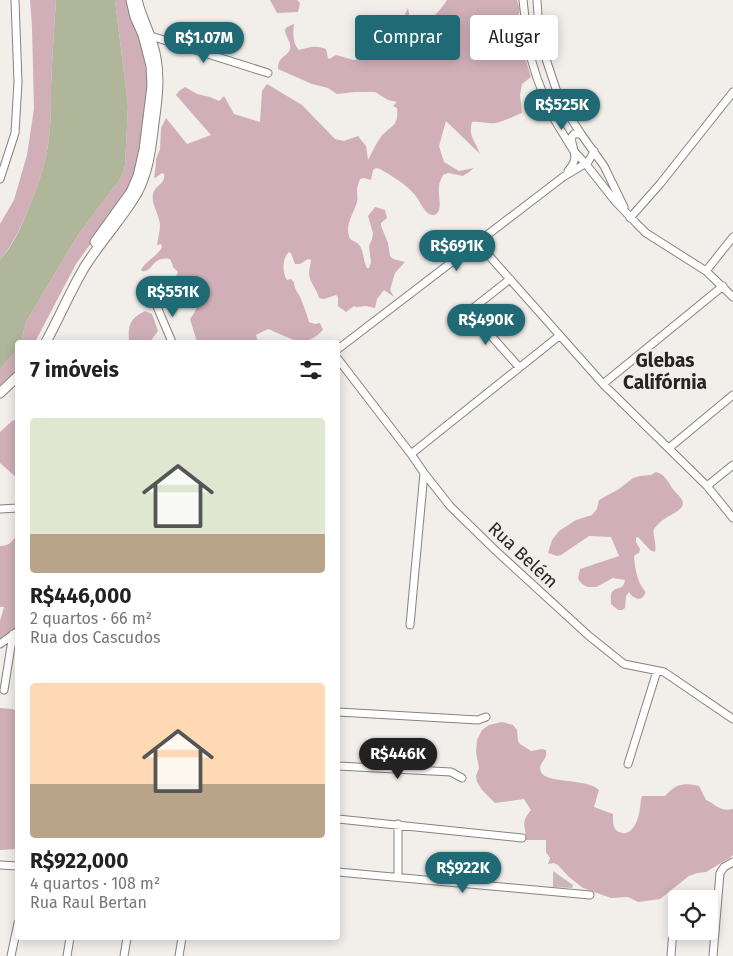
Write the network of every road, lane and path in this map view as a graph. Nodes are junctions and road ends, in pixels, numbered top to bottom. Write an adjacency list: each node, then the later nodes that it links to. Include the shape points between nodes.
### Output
1 (15, 0): 14 (street, via 18,82 15,133)
2 (131, 0): 6 (main road, via 135,17)
3 (137, 0): 6 (main road)
4 (524, 0): 10 (street, via 529,52 535,72 548,106)
5 (538, 0): 9 (street, via 539,31 550,75 565,109)
6 (147, 36): 7 (street); 26 (main road, via 152,86 138,176 131,192 79,264); 27 (main road, via 156,59 158,93 151,152 144,178 137,194 85,267)
7 (268, 73)
8 (733, 92): 15 (street)
9 (581, 134): 10 (street, via 572,136); 11 (street)
10 (573, 150): 12 (street); 13 (street, via 574,164)
11 (594, 151): 12 (street); 15 (street)
12 (586, 163): 13 (street); 15 (street)
13 (562, 177): 17 (street)
14 (0, 179)
15 (630, 218): 18 (street)
16 (733, 237): 18 (street)
17 (477, 242): 19 (street); 29 (street)
18 (706, 271): 20 (street)
19 (510, 280): 23 (street); 25 (street)
20 (723, 286): 21 (street); 33 (street)
21 (733, 297)
22 (155, 302): 28 (street)
23 (469, 311): 24 (street); 31 (street)
24 (453, 324)
25 (559, 336): 31 (street); 33 (street)
26 (41, 340)
27 (47, 340)
28 (171, 340)
29 (340, 347)
30 (340, 362): 39 (street, Rua Belém)
31 (519, 367): 39 (street)
32 (15, 379): 35 (main road)
33 (603, 384): 38 (street)
34 (15, 386): 37 (main road)
35 (0, 393)
36 (733, 395): 38 (street)
37 (0, 400)
38 (668, 448): 42 (street)
39 (411, 454): 41 (street, Rua Belém)
40 (733, 465): 42 (street)
41 (424, 473): 46 (street); 49 (street, Rua Belém, via 450,506 588,636 624,664)
42 (707, 486): 45 (street)
43 (15, 508): 44 (street)
44 (0, 509)
45 (733, 518)
46 (410, 625)
47 (15, 633): 48 (street); 50 (street)
48 (0, 644)
49 (658, 671): 53 (street, Rua Belém); 54 (street)
50 (4, 690)
51 (340, 712): 52 (street, via 478,720)
52 (486, 717)
53 (733, 719)
54 (628, 764)
55 (340, 766): 56 (street, via 451,772)
56 (462, 778)
57 (340, 819): 58 (street)
58 (398, 824): 59 (street); 64 (street)
59 (522, 838)
60 (733, 862): 76 (street, via 720,873)
61 (0, 865): 62 (street)
62 (15, 866)
63 (340, 872): 64 (street)
64 (398, 877): 65 (street)
65 (590, 895)
66 (15, 937): 71 (street)
67 (70, 940): 72 (street)
68 (127, 940): 73 (street)
69 (182, 940): 74 (street)
70 (672, 940): 75 (street)
71 (11, 956)
72 (67, 956)
73 (124, 956)
74 (179, 956)
75 (671, 956)
76 (713, 956)

